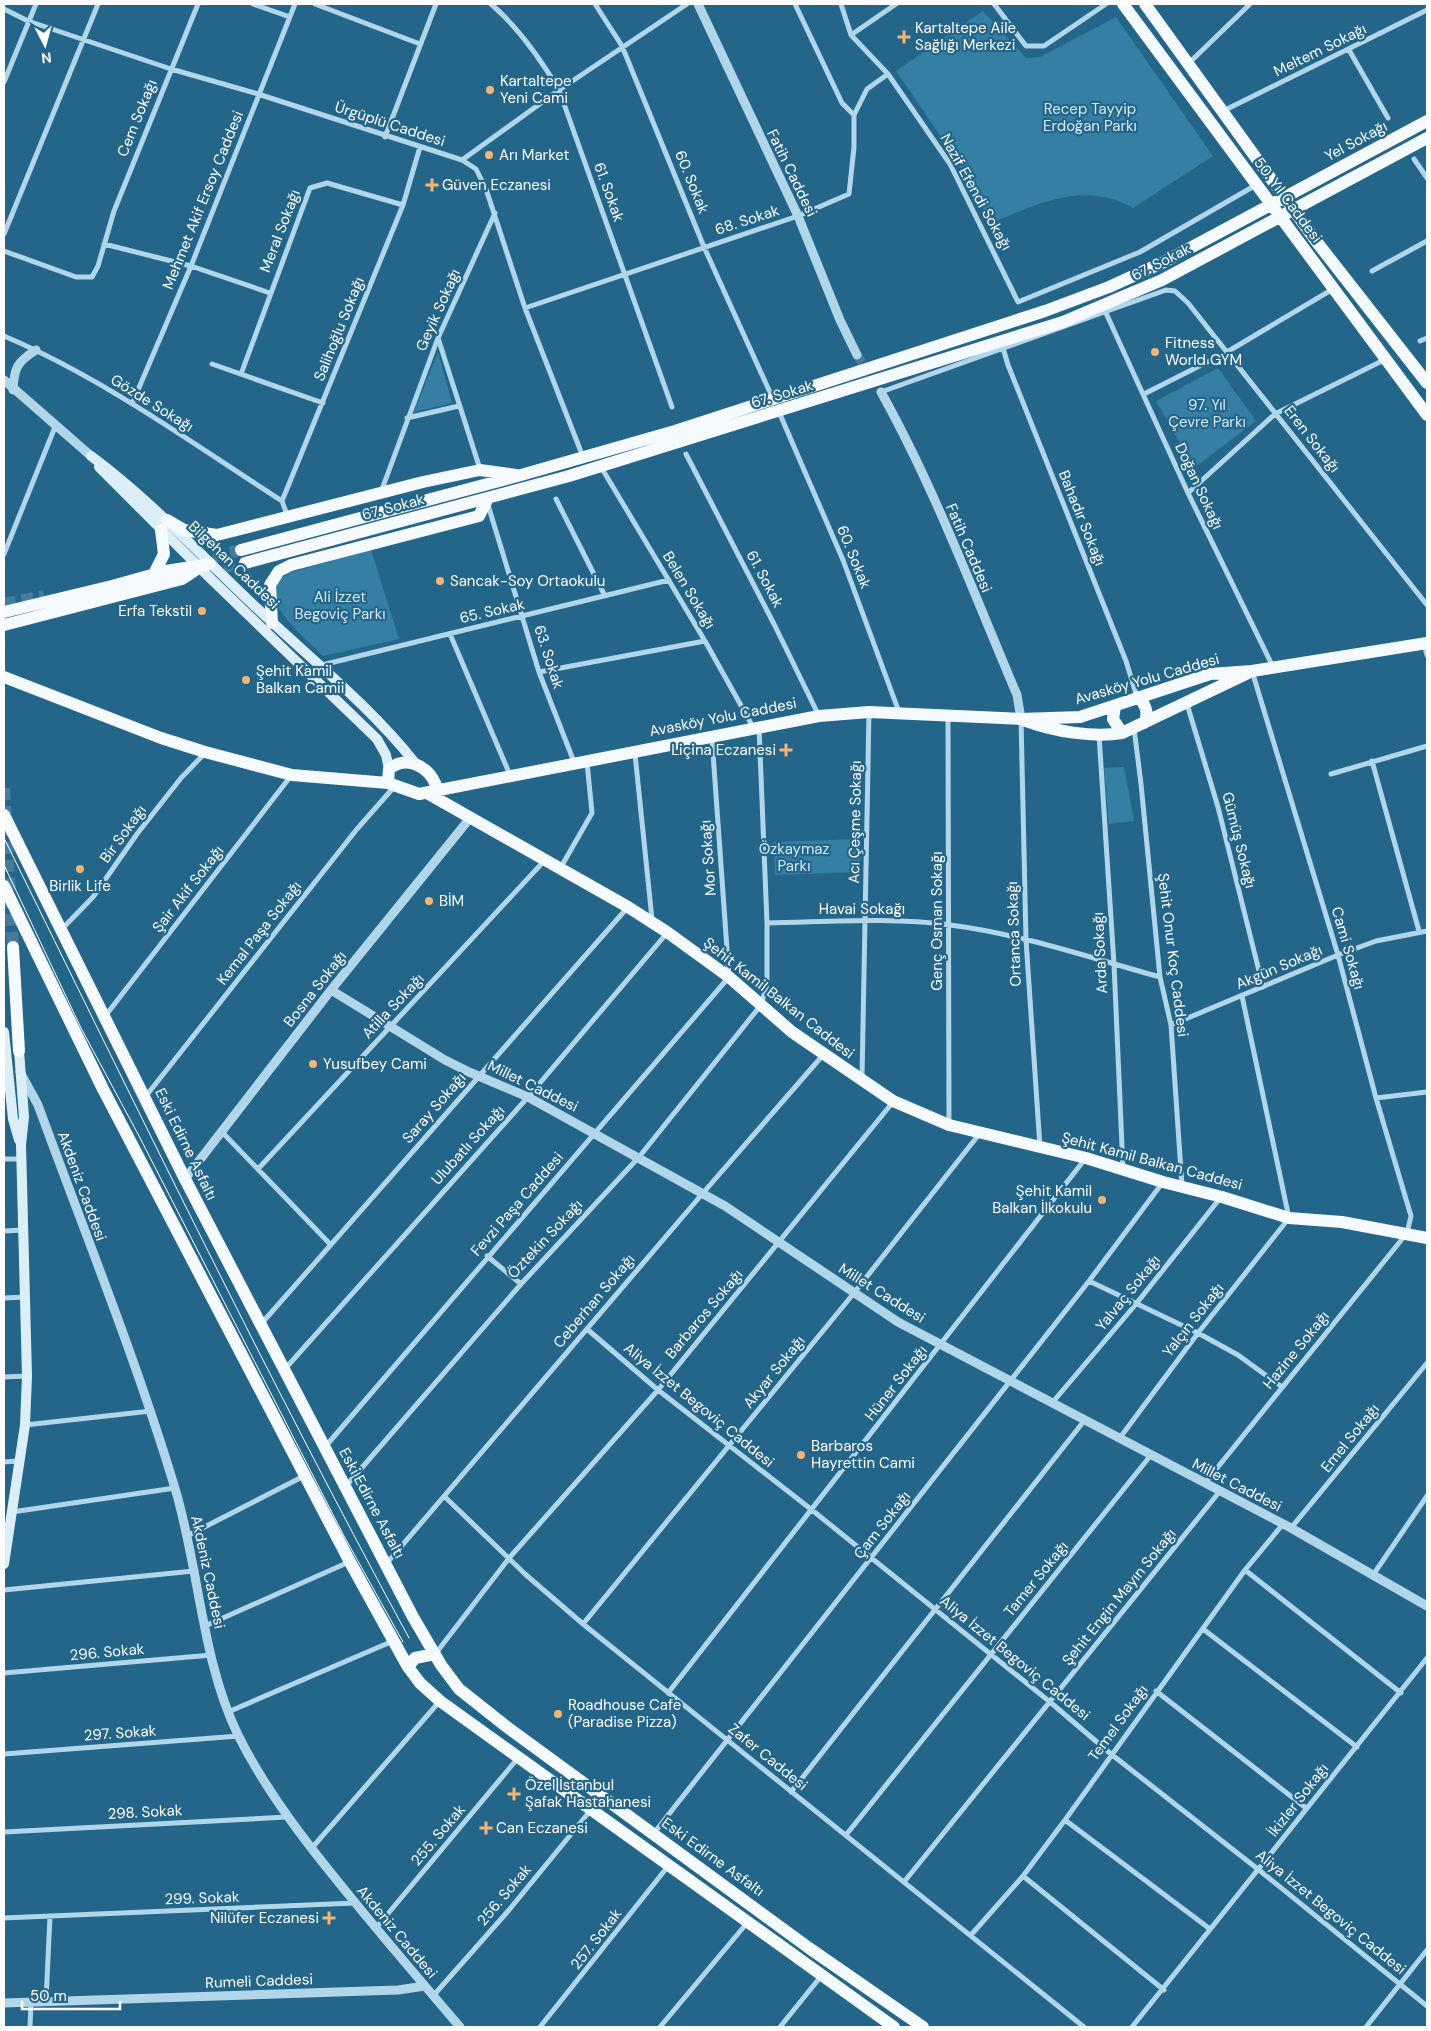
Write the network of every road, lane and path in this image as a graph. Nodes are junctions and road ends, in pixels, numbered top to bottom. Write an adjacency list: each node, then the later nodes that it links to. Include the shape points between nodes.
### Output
1 (36, 4): 23 (street)
2 (98, 4): 25 (street)
3 (198, 4): 30 (street, Cem Sokağı)
4 (253, 4): 22 (street)
5 (295, 4): 22 (street, Mehmet Akif Ersoy Caddesi)
6 (315, 4): 26 (street)
7 (436, 4): 26 (street)
8 (491, 4): 33 (street, 61. Sokak, via 511,22)
9 (595, 4): 27 (street, 60. Sokak)
10 (687, 4): 27 (street)
11 (698, 4): 50 (street, Fatih Caddesi)
12 (795, 4): 36 (street, via 842,103)
13 (841, 4): 24 (street)
14 (896, 4): 24 (street)
15 (994, 4): 16 (street, via 1026,46 1044,46)
16 (1106, 4)
17 (1123, 4): 45 (main road, 50. Yıl Caddesi)
18 (1145, 4): 29 (main road, 50. Yıl Caddesi)
19 (1250, 4): 29 (street)
20 (4, 9): 23 (street, Ürgüplü Caddesi)
21 (1427, 10): 28 (street, Meltem Sokağı)
22 (290, 17): 34 (street, Mehmet Akif Ersoy Caddesi)
23 (28, 21): 25 (street, Ürgüplü Caddesi); 32 (street)
24 (852, 35): 31 (street, Nazif Efendi Sokağı)
25 (84, 40): 30 (street, Ürgüplü Caddesi); 51 (street)
26 (420, 44): 39 (street)
27 (622, 46): 33 (street); 54 (street, 60. Sokak)
28 (1349, 50): 35 (street, Meltem Sokağı); 37 (street)
29 (1188, 63): 35 (main road, 50. Yıl Caddesi)
30 (171, 69): 34 (street, Ürgüplü Caddesi); 53 (street, Cem Sokağı)
31 (888, 74): 36 (street, 68. Sokak, via 867,89); 62 (street, Nazif Efendi Sokağı, via 950,164)
32 (4, 82)
33 (558, 90): 43 (street); 58 (street, 61. Sokak)
34 (258, 94): 39 (street, Ürgüplü Caddesi); 56 (street, Mehmet Akif Ersoy Caddesi)
35 (1223, 111): 77 (main road, 50. Yıl Caddesi, via 1332,262)
36 (854, 115): 50 (street, 68. Sokak, via 848,194)
37 (1388, 118)
38 (1427, 121): 46 (main road, Yel Sokağı)
39 (385, 137): 41 (street, Ürgüplü Caddesi)
40 (1427, 138): 47 (main road, Yel Sokağı)
41 (420, 147): 43 (street, Ürgüplü Caddesi); 48 (street, Salihoğlu Sokağı)
42 (1414, 159): 44 (street)
43 (462, 160): 49 (street, Ürgüplü Caddesi, via 476,169)
44 (1427, 178)
45 (1256, 185): 59 (main road, 50. Yıl Caddesi); 62 (street, 67. Sokak, via 1140,252)
46 (1301, 189): 81 (main road, 67. Sokak, via 1164,262 1082,298)
47 (1308, 202): 86 (main road, 67. Sokak, via 1162,280 1087,313)
48 (403, 205): 61 (street, Meral Sokağı, via 327,183 310,188); 82 (street, Salihoğlu Sokağı)
49 (495, 213): 63 (street, Ürgüplü Caddesi); 66 (street, Geyik Sokağı)
50 (798, 216): 54 (street, 68. Sokak); 72 (street, Fatih Caddesi)
51 (4, 234)
52 (1427, 241): 57 (street)
53 (104, 244): 55 (street, Cem Sokağı, via 92,277 76,277); 56 (street)
54 (704, 247): 58 (street, 68. Sokak); 81 (street, 60. Sokak)
55 (4, 251)
56 (191, 266): 61 (street); 83 (street, Mehmet Akif Ersoy Caddesi)
57 (1372, 271)
58 (626, 275): 63 (street, 68. Sokak); 85 (street, 61. Sokak)
59 (1334, 288): 71 (street); 73 (main road, 50. Yıl Caddesi)
60 (1175, 291): 64 (street, 67. Sokak, via 1166,290); 71 (street, Eren Sokağı)
61 (270, 294): 75 (street, Meral Sokağı)
62 (1018, 302)
63 (525, 308): 93 (street, Ürgüplü Caddesi)
64 (1106, 313): 69 (street, 67. Sokak); 80 (street, Doğan Sokağı)
65 (4, 336): 70 (street, Gözde Sokağı)
66 (438, 338): 84 (street); 89 (street, Geyik Sokağı)
67 (1427, 338): 68 (street)
68 (1420, 341)
69 (1003, 348): 79 (street, 67. Sokak); 124 (street, Bahadır Sokağı, via 1126,661)
70 (36, 350): 78 (street, via 22,358 14,373); 83 (street, Gözde Sokağı)
71 (1227, 352): 80 (street); 87 (street, Eren Sokağı)
72 (857, 355)
73 (1388, 359): 87 (street); 88 (main road, 50. Yıl Caddesi)
74 (212, 364): 75 (street)
75 (241, 374): 82 (street)
76 (4, 380): 78 (street, Bilgehan Caddesi)
77 (1427, 383)
78 (13, 390): 90 (street, Bilgehan Caddesi)
79 (881, 392): 131 (street, Fatih Caddesi, via 909,444 964,569 1016,695)
80 (1144, 394): 98 (street, Doğan Sokağı)
81 (773, 399): 86 (main road); 93 (main road, 67. Sokak)
82 (323, 403): 101 (street, Salihoğlu Sokağı)
83 (132, 404): 101 (street, Gözde Sokağı)
84 (459, 406): 89 (street); 95 (street)
85 (672, 407)
86 (779, 412): 94 (main road, 67. Sokak); 128 (street, 60. Sokak, via 842,560)
87 (1275, 414): 98 (street); 111 (street, Eren Sokağı)
88 (1427, 415)
89 (407, 418): 97 (street, Geyik Sokağı)
90 (55, 427): 92 (street, Bilgehan Caddesi); 105 (street)
91 (686, 454): 129 (street, 61. Sokak)
92 (90, 456): 103 (main road, Bilgehan Caddesi, via 114,472)
93 (584, 457): 96 (main road, 67. Sokak)
94 (600, 467): 100 (main road, 67. Sokak); 109 (street, Belen Sokağı)
95 (480, 470): 96 (main road); 97 (main road)
96 (521, 475): 104 (main road, 67. Sokak)
97 (381, 493): 102 (main road)
98 (1188, 493): 120 (street, Doğan Sokağı)
99 (556, 498): 110 (street)
100 (487, 500): 106 (main road, 67. Sokak); 113 (street, 63. Sokak); 114 (main road, via 479,516 308,560 279,571 270,585)
101 (282, 501): 102 (street)
102 (288, 518): 103 (main road, via 217,535)
103 (164, 525): 107 (main road, Bilgehan Caddesi); 108 (main road, via 164,554)
104 (242, 550)
105 (4, 554)
106 (245, 563)
107 (205, 566): 108 (main road); 114 (main road, Bilgehan Caddesi); 115 (main road, via 182,579); 143 (main road, Bilgehan Caddesi, via 377,739)
108 (154, 574): 112 (main road)
109 (669, 580): 110 (street, 65. Sokak); 117 (street, Belen Sokağı)
110 (605, 596): 113 (street, 65. Sokak)
111 (1427, 605)
112 (4, 612)
113 (523, 617): 116 (street, 65. Sokak); 122 (street, 63. Sokak)
114 (272, 623): 119 (main road, Bilgehan Caddesi)
115 (4, 625)
116 (450, 634): 119 (street, 65. Sokak); 146 (street)
117 (705, 641): 122 (street); 133 (street, Belen Sokağı)
118 (1426, 647): 120 (main road, Avasköy Yolu Caddesi)
119 (321, 666): 142 (main road, Bilgehan Caddesi, via 377,719)
120 (1273, 667): 121 (main road, Avasköy Yolu Caddesi)
121 (1252, 671): 124 (main road, Avasköy Yolu Caddesi, via 1210,674); 125 (main road, Avasköy Yolu Caddesi); 165 (street, Cami Sokağı)
122 (539, 672): 141 (street, 63. Sokak)
123 (4, 677): 139 (main road)
124 (1137, 697): 126 (main road, Avasköy Yolu Caddesi); 132 (main road, via 1147,712 1147,718)
125 (1186, 701): 132 (main road, Avasköy Yolu Caddesi); 169 (street, Gümüş Sokağı, via 1218,807)
126 (1115, 706): 131 (main road, Avasköy Yolu Caddesi, via 1080,717); 134 (main road, via 1113,720)
127 (869, 712): 128 (main road, Avasköy Yolu Caddesi); 129 (main road, Avasköy Yolu Caddesi); 155 (street, Acı Çeşme Sokağı)
128 (899, 713): 130 (main road, Avasköy Yolu Caddesi)
129 (819, 716): 133 (main road, Avasköy Yolu Caddesi)
130 (948, 717): 131 (main road, Avasköy Yolu Caddesi); 158 (street, Genç Osman Sokağı)
131 (1021, 719): 135 (main road, Avasköy Yolu Caddesi, via 1040,726); 163 (street, Ortanca Sokağı)
132 (1139, 726): 134 (main road, Avasköy Yolu Caddesi); 167 (street, Şehit Onur Koç Caddesi)
133 (756, 727): 136 (main road, Avasköy Yolu Caddesi); 157 (street)
134 (1122, 733): 135 (main road, Avasköy Yolu Caddesi)
135 (1099, 735): 166 (street, Arda Sokağı)
136 (712, 736): 138 (main road, Avasköy Yolu Caddesi); 168 (street, Mor Sokağı)
137 (1427, 746): 140 (street)
138 (635, 750): 141 (main road, Avasköy Yolu Caddesi); 156 (street)
139 (205, 752): 145 (main road); 159 (street, Bir Sokağı, via 137,834 93,898)
140 (1372, 761): 144 (street); 160 (street)
141 (581, 762): 146 (main road, Avasköy Yolu Caddesi); 152 (street, 63. Sokak, via 592,813)
142 (416, 764): 143 (main road, via 401,762); 148 (main road, via 434,780 436,785)
143 (389, 769): 147 (main road)
144 (1332, 774)
145 (292, 775): 147 (main road); 173 (street, Şair Akif Sokağı)
146 (510, 775): 148 (main road, Avasköy Yolu Caddesi)
147 (391, 785): 148 (main road, via 409,792); 185 (street, Kemal Paşa Sokağı)
148 (431, 791): 150 (main road, Şehit Kamil Balkan Caddesi)
149 (4, 815): 159 (main road, Eski Edirne Asfaltı)
150 (470, 818): 151 (main road, Şehit Kamil Balkan Caddesi); 170 (street, Bosna Sokağı)
151 (545, 859): 152 (main road, Şehit Kamil Balkan Caddesi); 175 (street, Atilla Sokağı)
152 (561, 868): 154 (main road, Şehit Kamil Balkan Caddesi)
153 (4, 886): 241 (main road, via 102,1089)
154 (628, 907): 156 (main road, Şehit Kamil Balkan Caddesi); 182 (street, Saray Sokağı)
155 (866, 921): 157 (street, Havai Sokağı); 158 (street, Havai Sokağı); 183 (street, Acı Çeşme Sokağı)
156 (652, 922): 162 (main road, Şehit Kamil Balkan Caddesi)
157 (767, 923): 172 (street, via 767,984)
158 (950, 925): 163 (street, Havai Sokağı); 189 (street, Genç Osman Sokağı)
159 (60, 931): 173 (main road, Eski Edirne Asfaltı)
160 (1419, 931): 161 (street, Akgün Sokağı); 165 (street, Akgün Sokağı)
161 (1427, 931)
162 (667, 932): 168 (main road, Şehit Kamil Balkan Caddesi); 186 (street, Ulubatlı Sokağı)
163 (1026, 940): 166 (street, Havai Sokağı); 194 (street, Ortanca Sokağı)
164 (13, 947): 178 (main road)
165 (1338, 955): 169 (street, Akgün Sokağı); 187 (street, Cami Sokağı)
166 (1114, 964): 167 (street, Havai Sokağı); 200 (street, Arda Sokağı)
167 (1160, 977): 174 (street, Şehit Onur Koç Caddesi)
168 (729, 978): 172 (main road, Şehit Kamil Balkan Caddesi); 191 (street, Fevzi Paşa Caddesi)
169 (1263, 987): 171 (street, Akgün Sokağı)
170 (331, 990): 175 (street, Millet Caddesi); 190 (street, Bosna Sokağı)
171 (1242, 996): 174 (street, Akgün Sokağı); 206 (street)
172 (761, 1005): 179 (main road, Şehit Kamil Balkan Caddesi); 195 (street, Öztekin Sokağı)
173 (104, 1018): 185 (main road, Eski Edirne Asfaltı)
174 (1171, 1025): 203 (street, Şehit Onur Koç Caddesi)
175 (390, 1028): 182 (street, Millet Caddesi); 199 (street, Atilla Sokağı)
176 (4, 1032): 177 (main road)
177 (5, 1046): 181 (main road)
178 (18, 1051): 180 (main road)
179 (824, 1055): 183 (main road, Şehit Kamil Balkan Caddesi); 204 (street, Ceberhan Sokağı)
180 (20, 1072): 193 (main road, via 24,1117); 232 (street, Akdeniz Caddesi, via 38,1105)
181 (6, 1074): 193 (main road)
182 (479, 1075): 186 (street, Millet Caddesi); 212 (street, Saray Sokağı)
183 (862, 1081): 188 (main road, Şehit Kamil Balkan Caddesi)
184 (1427, 1092): 187 (street)
185 (145, 1097): 201 (main road, Eski Edirne Asfaltı)
186 (528, 1097): 191 (street, Millet Caddesi); 225 (street, Ulubatlı Sokağı)
187 (1376, 1098): 209 (street, Cami Sokağı, via 1411,1216)
188 (893, 1101): 189 (main road, Şehit Kamil Balkan Caddesi); 211 (street, Barbaros Sokağı)
189 (949, 1125): 192 (main road, Şehit Kamil Balkan Caddesi)
190 (222, 1132): 199 (street); 201 (street, Bosna Sokağı)
191 (595, 1133): 195 (street, Millet Caddesi); 213 (street, Fevzi Paşa Caddesi)
192 (980, 1133): 194 (main road, Şehit Kamil Balkan Caddesi); 216 (street, Akyar Sokağı)
193 (21, 1145): 196 (main road)
194 (1040, 1147): 197 (main road, Şehit Kamil Balkan Caddesi)
195 (639, 1157): 204 (street, Millet Caddesi); 215 (street, Öztekin Sokağı)
196 (22, 1158): 198 (street); 207 (main road)
197 (1086, 1158): 200 (main road, Şehit Kamil Balkan Caddesi); 223 (street, Hüner Sokağı)
198 (4, 1159)
199 (258, 1169): 212 (street)
200 (1123, 1169): 202 (main road, Şehit Kamil Balkan Caddesi)
201 (185, 1179): 220 (main road, Eski Edirne Asfaltı)
202 (1163, 1182): 203 (main road, Şehit Kamil Balkan Caddesi); 214 (street, Çam Sokağı)
203 (1182, 1186): 205 (main road, Şehit Kamil Balkan Caddesi)
204 (703, 1193): 211 (street, Millet Caddesi); 221 (street, Ceberhan Sokağı)
205 (1222, 1196): 206 (main road, Şehit Kamil Balkan Caddesi); 219 (street, Yalvaç Sokağı)
206 (1289, 1218): 209 (main road, Şehit Kamil Balkan Caddesi, via 1342,1222); 222 (street, Yalçın Sokağı)
207 (24, 1230): 208 (street); 217 (main road)
208 (4, 1231)
209 (1406, 1233): 210 (main road, Şehit Kamil Balkan Caddesi); 229 (street, Hazine Sokağı)
210 (1427, 1238)
211 (779, 1242): 216 (street, Millet Caddesi); 230 (street, Barbaros Sokağı)
212 (331, 1245): 220 (street, Saray Sokağı)
213 (487, 1256): 215 (street); 237 (street, Fevzi Paşa Caddesi)
214 (1089, 1281): 219 (street); 228 (street, Çam Sokağı)
215 (521, 1284): 244 (street, Öztekin Sokağı)
216 (854, 1293): 223 (street, Millet Caddesi); 236 (street, Akyar Sokağı)
217 (27, 1297): 218 (street); 226 (main road)
218 (4, 1298)
219 (1136, 1304): 222 (street); 231 (street, Yalvaç Sokağı)
220 (260, 1325): 225 (main road, Eski Edirne Asfaltı)
221 (587, 1329): 230 (street, Aliya İzzet Begoviç Caddesi); 247 (street, Ceberhan Sokağı)
222 (1198, 1333): 229 (street, via 1238,1355); 235 (street, Yalçın Sokağı)
223 (942, 1346): 228 (street, Millet Caddesi); 248 (street, Hüner Sokağı)
224 (1427, 1363): 250 (street, Emel Sokağı)
225 (284, 1371): 237 (main road, Eski Edirne Asfaltı)
226 (27, 1376): 227 (street); 234 (main road)
227 (4, 1377)
228 (1010, 1382): 231 (street, Millet Caddesi); 254 (street, Çam Sokağı)
229 (1282, 1387): 242 (street, Hazine Sokağı)
230 (658, 1390): 236 (street, Aliya İzzet Begoviç Caddesi); 253 (street, Barbaros Sokağı)
231 (1051, 1404): 233 (street, Millet Caddesi)
232 (151, 1411): 234 (street); 243 (street, Akdeniz Caddesi)
233 (1084, 1421): 235 (street, Millet Caddesi); 263 (street)
234 (24, 1425): 239 (main road)
235 (1119, 1439): 238 (street, Millet Caddesi)
236 (730, 1447): 248 (street, Aliya İzzet Begoviç Caddesi); 264 (street, Akyar Sokağı)
237 (324, 1448): 244 (main road, Eski Edirne Asfaltı)
238 (1151, 1455): 242 (street, Millet Caddesi); 269 (street, Tamer Sokağı)
239 (18, 1461): 240 (street); 249 (main road)
240 (4, 1462)
241 (305, 1476): 251 (street); 255 (main road)
242 (1204, 1483): 245 (street, Millet Caddesi)
243 (175, 1488): 249 (street); 251 (street, Akdeniz Caddesi)
244 (344, 1488): 257 (main road, Eski Edirne Asfaltı)
245 (1220, 1492): 250 (street, Millet Caddesi); 278 (street, Şehit Engin Mayın Sokağı)
246 (1427, 1496): 260 (street)
247 (445, 1497): 253 (street, Zafer Caddesi); 257 (street, Ceberhan Sokağı)
248 (812, 1510): 254 (street, Aliya İzzet Begoviç Caddesi); 275 (street, Hüner Sokağı)
249 (11, 1512): 252 (main road)
250 (1287, 1526): 258 (street, Temel Sokağı); 260 (street, Millet Caddesi)
251 (187, 1536): 259 (street, Akdeniz Caddesi)
252 (5, 1546): 256 (main road)
253 (510, 1558): 264 (street, Zafer Caddesi); 268 (street, Barbaros Sokağı)
254 (872, 1558): 263 (street, Aliya İzzet Begoviç Caddesi); 281 (street, Çam Sokağı)
255 (350, 1562): 265 (street); 267 (main road)
256 (4, 1564)
257 (385, 1565): 268 (main road, Eski Edirne Asfaltı)
258 (1245, 1570): 266 (street, Temel Sokağı); 276 (street)
259 (194, 1571): 261 (street); 265 (street, Akdeniz Caddesi)
260 (1373, 1575): 262 (street, Millet Caddesi)
261 (4, 1590)
262 (1427, 1606)
263 (936, 1610): 269 (street, Aliya İzzet Begoviç Caddesi); 286 (street)
264 (583, 1624): 275 (street, Zafer Caddesi)
265 (205, 1626): 270 (street, Akdeniz Caddesi)
266 (1203, 1629): 274 (street, Temel Sokağı); 282 (street)
267 (394, 1641): 272 (main road); 279 (street)
268 (435, 1654): 272 (main road, via 415,1658); 292 (main road, Eski Edirne Asfaltı, via 448,1676 470,1699)
269 (991, 1654): 278 (street, Aliya İzzet Begoviç Caddesi); 293 (street, Tamer Sokağı)
270 (212, 1655): 273 (street, 296. Sokak); 279 (street, Akdeniz Caddesi)
271 (1427, 1658): 276 (street, İkizler Sokağı)
272 (408, 1667): 277 (main road)
273 (4, 1673)
274 (1156, 1691): 284 (street, Temel Sokağı); 288 (street)
275 (668, 1693): 281 (street, Zafer Caddesi)
276 (1401, 1693): 282 (street, İkizler Sokağı)
277 (440, 1701): 285 (main road); 295 (street)
278 (1050, 1702): 284 (street, Aliya İzzet Begoviç Caddesi); 299 (street, Şehit Engin Mayın Sokağı)
279 (228, 1712): 280 (street, Akdeniz Caddesi)
280 (239, 1736): 283 (street, 297. Sokak); 289 (street, Akdeniz Caddesi)
281 (728, 1741): 286 (street, Zafer Caddesi); 292 (street, Çam Sokağı)
282 (1357, 1747): 288 (street, İkizler Sokağı)
283 (4, 1754)
284 (1111, 1754): 290 (street, Temel Sokağı); 297 (street, Aliya İzzet Begoviç Caddesi)
285 (519, 1757): 287 (main road); 304 (street, 255. Sokak)
286 (791, 1792): 293 (street, Zafer Caddesi)
287 (592, 1808): 296 (main road); 312 (street, 256. Sokak)
288 (1306, 1808): 297 (street, İkizler Sokağı)
289 (287, 1817): 291 (street, 298. Sokak); 295 (street, Akdeniz Caddesi)
290 (1065, 1820): 298 (street, Temel Sokağı); 305 (street)
291 (4, 1832)
292 (654, 1834): 294 (main road, Eski Edirne Asfaltı)
293 (846, 1836): 299 (street, Zafer Caddesi)
294 (669, 1846): 296 (main road); 323 (main road, Eski Edirne Asfaltı)
295 (311, 1849): 300 (street, Akdeniz Caddesi)
296 (669, 1865): 303 (main road); 319 (street, 257. Sokak)
297 (1259, 1870): 305 (street, İkizler Sokağı); 309 (street, Aliya İzzet Begoviç Caddesi)
298 (1023, 1876): 306 (street, Temel Sokağı); 311 (street)
299 (904, 1882): 306 (street, Zafer Caddesi)
300 (356, 1903): 301 (street, 299. Sokak); 304 (street, Akdeniz Caddesi)
301 (50, 1916): 302 (street, 299. Sokak); 313 (street)
302 (4, 1918)
303 (748, 1922): 308 (main road); 320 (street)
304 (376, 1929): 310 (street, Akdeniz Caddesi)
305 (1210, 1929): 311 (street, İkizler Sokağı)
306 (971, 1935): 324 (street, Zafer Caddesi)
307 (1427, 1950): 309 (street)
308 (822, 1976): 321 (street); 322 (main road)
309 (1400, 1984): 316 (street, Aliya İzzet Begoviç Caddesi); 326 (street)
310 (425, 1986): 312 (street, Akdeniz Caddesi); 313 (street, Rumeli Caddesi, via 398,1990)
311 (1164, 1990): 325 (street, İkizler Sokağı)
312 (433, 1996): 318 (street, Akdeniz Caddesi)
313 (46, 2001): 314 (street, Rumeli Caddesi)
314 (31, 2002): 315 (street, Rumeli Caddesi); 317 (street)
315 (4, 2003)
316 (1427, 2006)
317 (30, 2027)
318 (460, 2027)
319 (540, 2027)
320 (660, 2027)
321 (780, 2027)
322 (894, 2027)
323 (923, 2027)
324 (1084, 2027)
325 (1132, 2027)
326 (1366, 2027)

